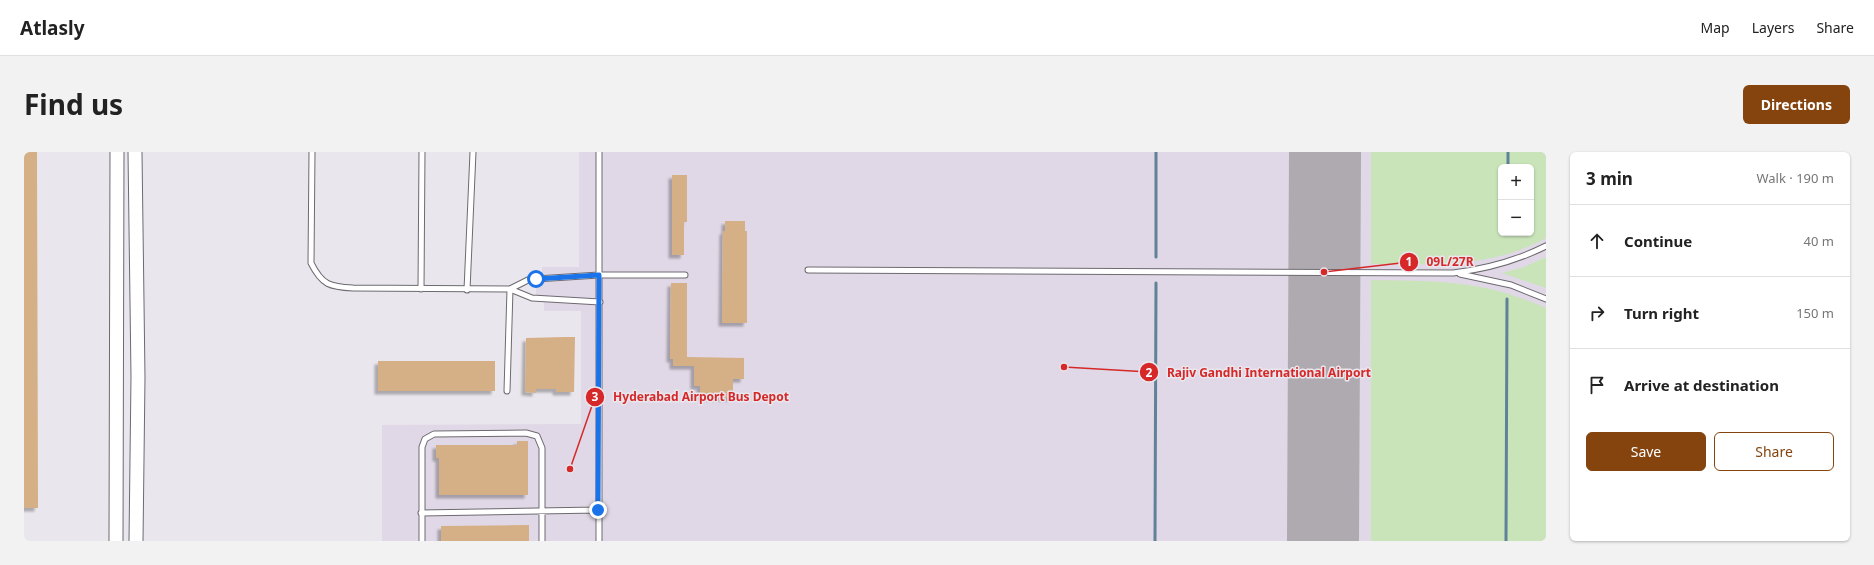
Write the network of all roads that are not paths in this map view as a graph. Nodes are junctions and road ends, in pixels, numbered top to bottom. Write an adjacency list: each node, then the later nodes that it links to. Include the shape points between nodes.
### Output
1 (117, 152): 17 (street)
2 (135, 152): 18 (street)
3 (312, 152): 12 (lane, via 312,263 317,274 326,284 337,287)
4 (422, 152): 12 (lane)
5 (473, 152): 14 (lane)
6 (599, 152): 10 (lane)
7 (1546, 246): 9 (lane, via 1502,264)
8 (808, 270): 9 (lane)
9 (1453, 273): 15 (lane, via 1511,285)
10 (599, 275): 11 (lane); 13 (lane, via 528,280); 16 (lane)
11 (685, 275)
12 (421, 289): 14 (lane)
13 (510, 289): 14 (lane); 16 (lane, via 532,298); 19 (lane)
14 (467, 290)
15 (1546, 299)
16 (600, 302): 20 (lane)
17 (117, 377): 18 (street); 23 (street)
18 (138, 377): 24 (street)
19 (507, 391)
20 (598, 510): 21 (lane); 27 (lane)
21 (542, 511): 22 (lane); 22 (lane, via 542,448 537,436 526,433 434,434 425,439 422,447); 26 (lane)
22 (421, 513): 25 (lane)
23 (116, 541)
24 (136, 541)
25 (422, 541)
26 (542, 541)
27 (599, 541)

